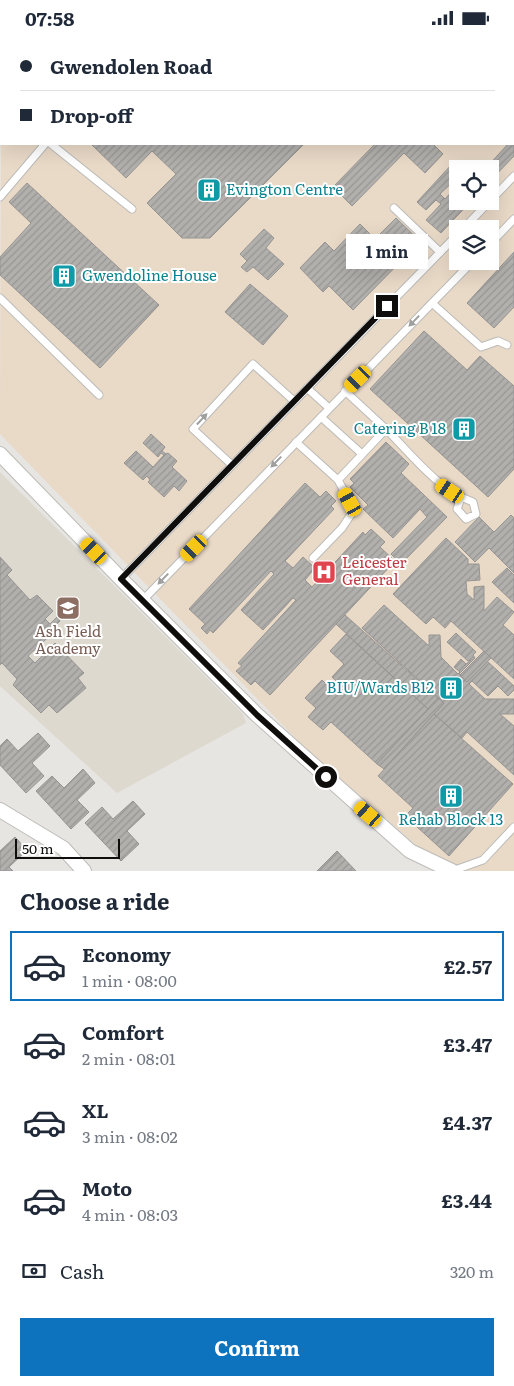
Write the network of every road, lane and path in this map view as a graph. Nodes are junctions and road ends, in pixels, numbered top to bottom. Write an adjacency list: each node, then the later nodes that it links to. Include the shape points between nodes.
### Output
1 (44, 145): 5 (lane)
2 (52, 145): 7 (lane)
3 (514, 176): 4 (lane)
4 (499, 192)
5 (0, 197)
6 (394, 208): 13 (lane)
7 (132, 209)
8 (481, 210): 10 (lane)
9 (514, 219): 11 (lane)
10 (472, 220)
11 (499, 235)
12 (449, 243): 13 (lane)
13 (440, 252): 18 (lane)
14 (464, 270): 16 (lane)
15 (0, 298): 20 (lane)
16 (432, 303): 17 (lane, via 481,347 498,341); 19 (lane, one-way to 19)
17 (507, 345)
18 (307, 388): 21 (lane); 22 (lane)
19 (345, 391): 22 (lane); 24 (lane)
20 (99, 395)
21 (294, 401): 28 (lane); 28 (lane, one-way to 21, via 193,429 253,364)
22 (329, 408): 23 (lane)
23 (320, 417): 25 (lane); 27 (lane)
24 (386, 429): 27 (lane); 30 (lane, via 439,483)
25 (296, 442): 29 (lane); 33 (lane, one-way to 33)
26 (0, 453): 32 (street)
27 (362, 454): 29 (lane)
28 (232, 465): 32 (lane)
29 (338, 479): 31 (lane, via 352,513)
30 (461, 498)
31 (313, 558)
32 (121, 579): 33 (street)
33 (142, 601): 37 (street, via 257,715 410,851)
34 (0, 810): 36 (street, via 63,848)
35 (514, 827): 37 (lane, via 483,860)
36 (84, 871)
37 (452, 871)

